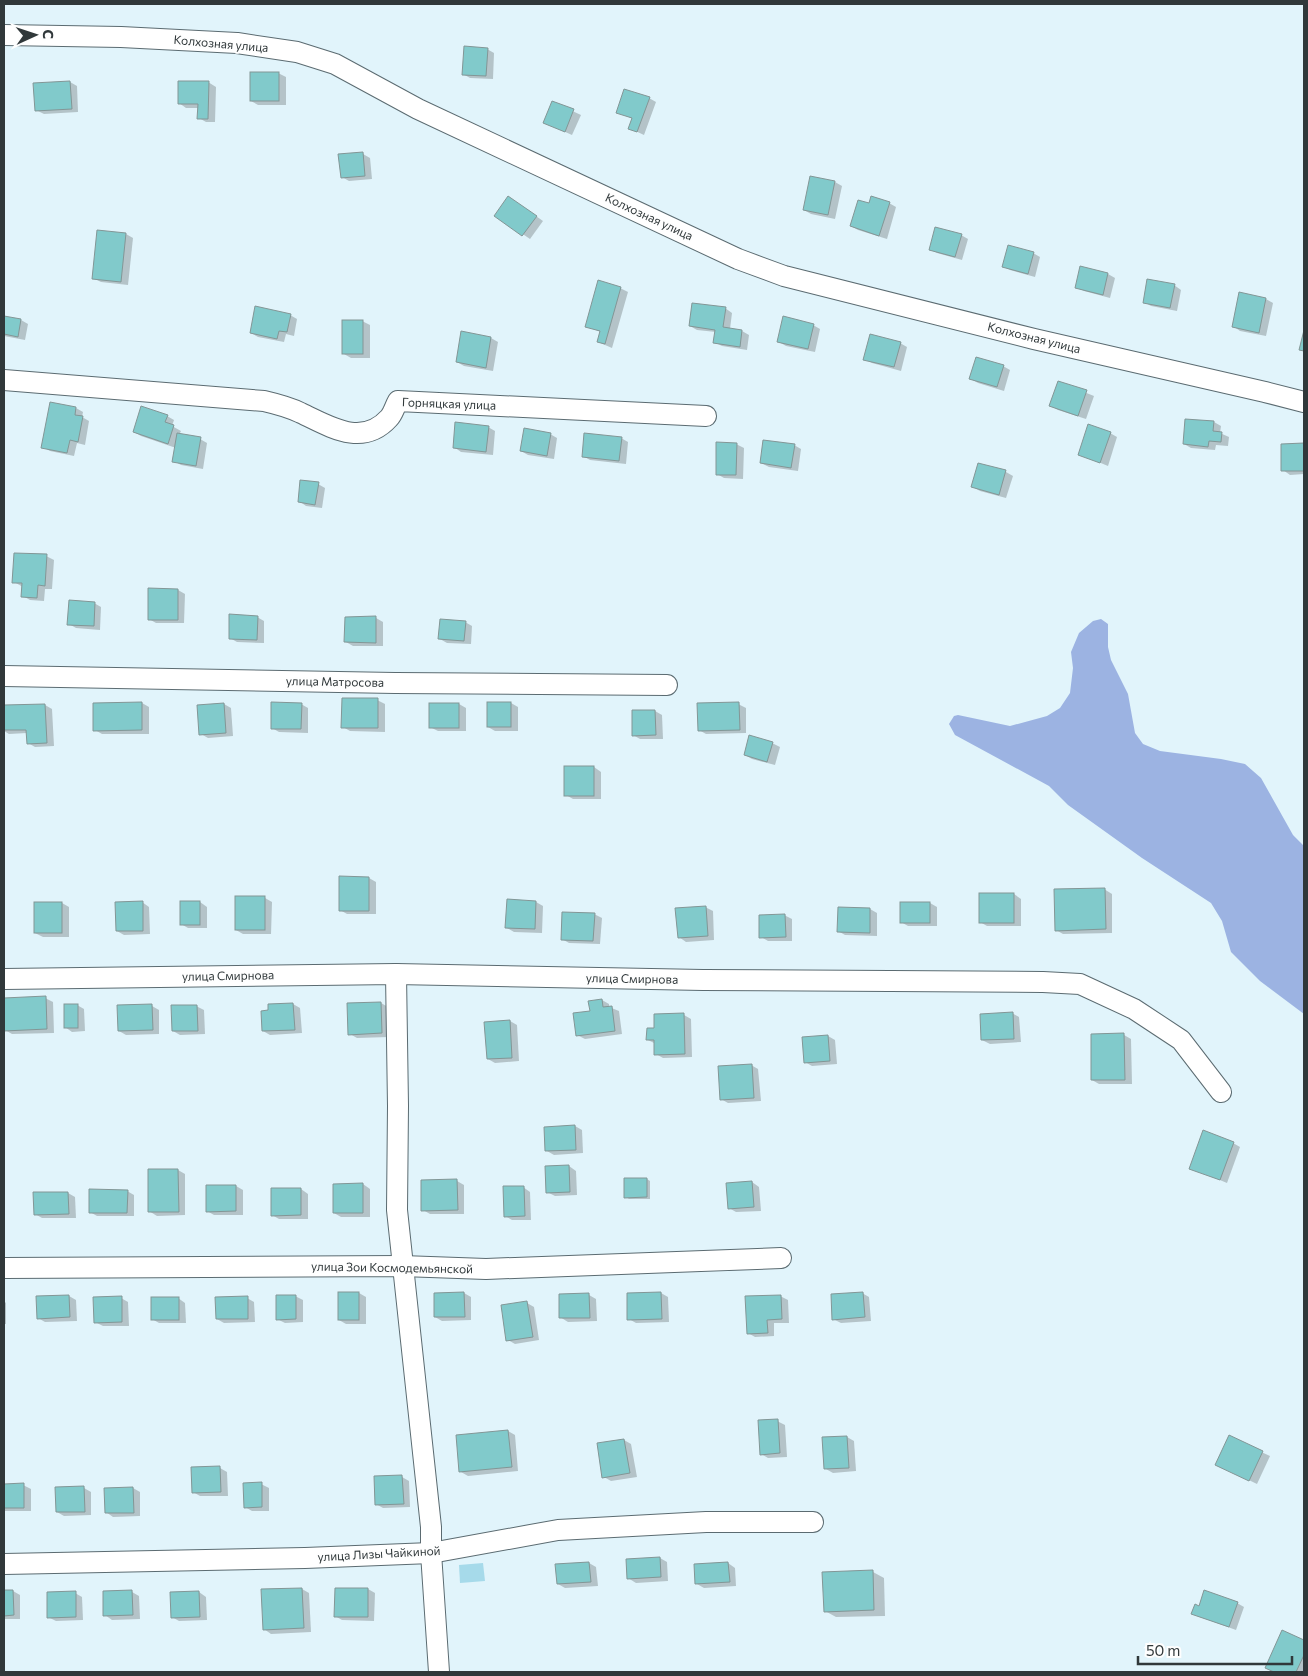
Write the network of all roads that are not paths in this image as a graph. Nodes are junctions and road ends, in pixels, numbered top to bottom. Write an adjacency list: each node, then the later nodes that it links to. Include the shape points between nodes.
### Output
1 (4, 35): 3 (street, Колхозная улица, via 237,43 297,52 335,64 418,109 738,259 784,276)
2 (4, 380): 4 (street, Горняцкая улица, via 264,401 280,404 348,433 364,433 378,427 390,417 398,401)
3 (1304, 402)
4 (706, 416)
5 (4, 676): 6 (street, улица Матросова)
6 (667, 685)
7 (396, 974): 8 (street, улица Смирнова); 9 (street, улица Смирнова, via 1080,984 1134,1009 1181,1040); 11 (street, via 397,1210)
8 (4, 979)
9 (1221, 1092)
10 (780, 1258): 11 (street, улица Зои Космодемьянской, via 486,1269)
11 (402, 1266): 12 (street, улица Зои Космодемьянской); 14 (street, via 431,1527)
12 (4, 1268)
13 (813, 1522): 14 (street, улица Лизы Чайкиной, via 706,1522 558,1530)
14 (431, 1553): 15 (street, улица Лизы Чайкиной); 16 (street)
15 (4, 1564)
16 (439, 1672)

